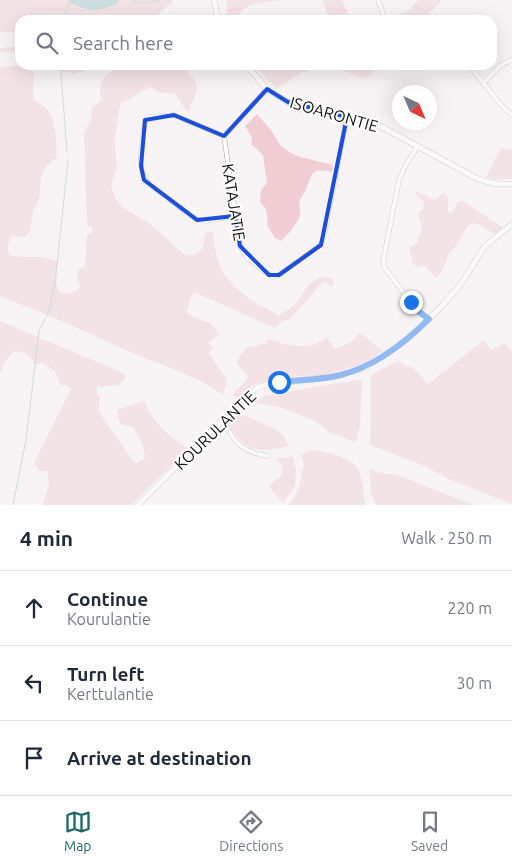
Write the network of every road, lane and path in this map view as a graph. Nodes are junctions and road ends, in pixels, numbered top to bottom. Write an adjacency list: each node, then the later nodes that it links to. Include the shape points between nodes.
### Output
1 (214, 0): 4 (street)
2 (378, 0): 3 (street)
3 (384, 13)
4 (217, 15)
5 (512, 60): 6 (street)
6 (497, 69)
7 (250, 70): 11 (street, ISOARONTIE)
8 (473, 70): 10 (street)
9 (496, 70): 10 (street)
10 (484, 82): 12 (street)
11 (267, 90): 13 (street, ISOARONTIE, via 288,102); 14 (street)
12 (512, 115)
13 (347, 117): 15 (street, ISOARONTIE, via 392,131); 17 (street, KATAJATIE, via 321,245 272,277 247,258 240,246)
14 (224, 136): 17 (street, KATAJATIE); 17 (street, via 174,115 148,118 145,120 142,175 150,185 197,220)
15 (418, 146): 16 (street, ISOARONTIE, via 478,179); 19 (street, via 399,180 383,262 415,308)
16 (512, 184)
17 (235, 216)
18 (512, 224): 19 (street, KOURULANTIE, via 484,246 453,295)
19 (429, 319): 20 (street, KOURULANTIE, via 364,368 340,375 267,385 249,393)
20 (223, 419): 21 (street, via 236,443 251,453); 22 (street, KOURULANTIE)
21 (267, 456)
22 (138, 505)

